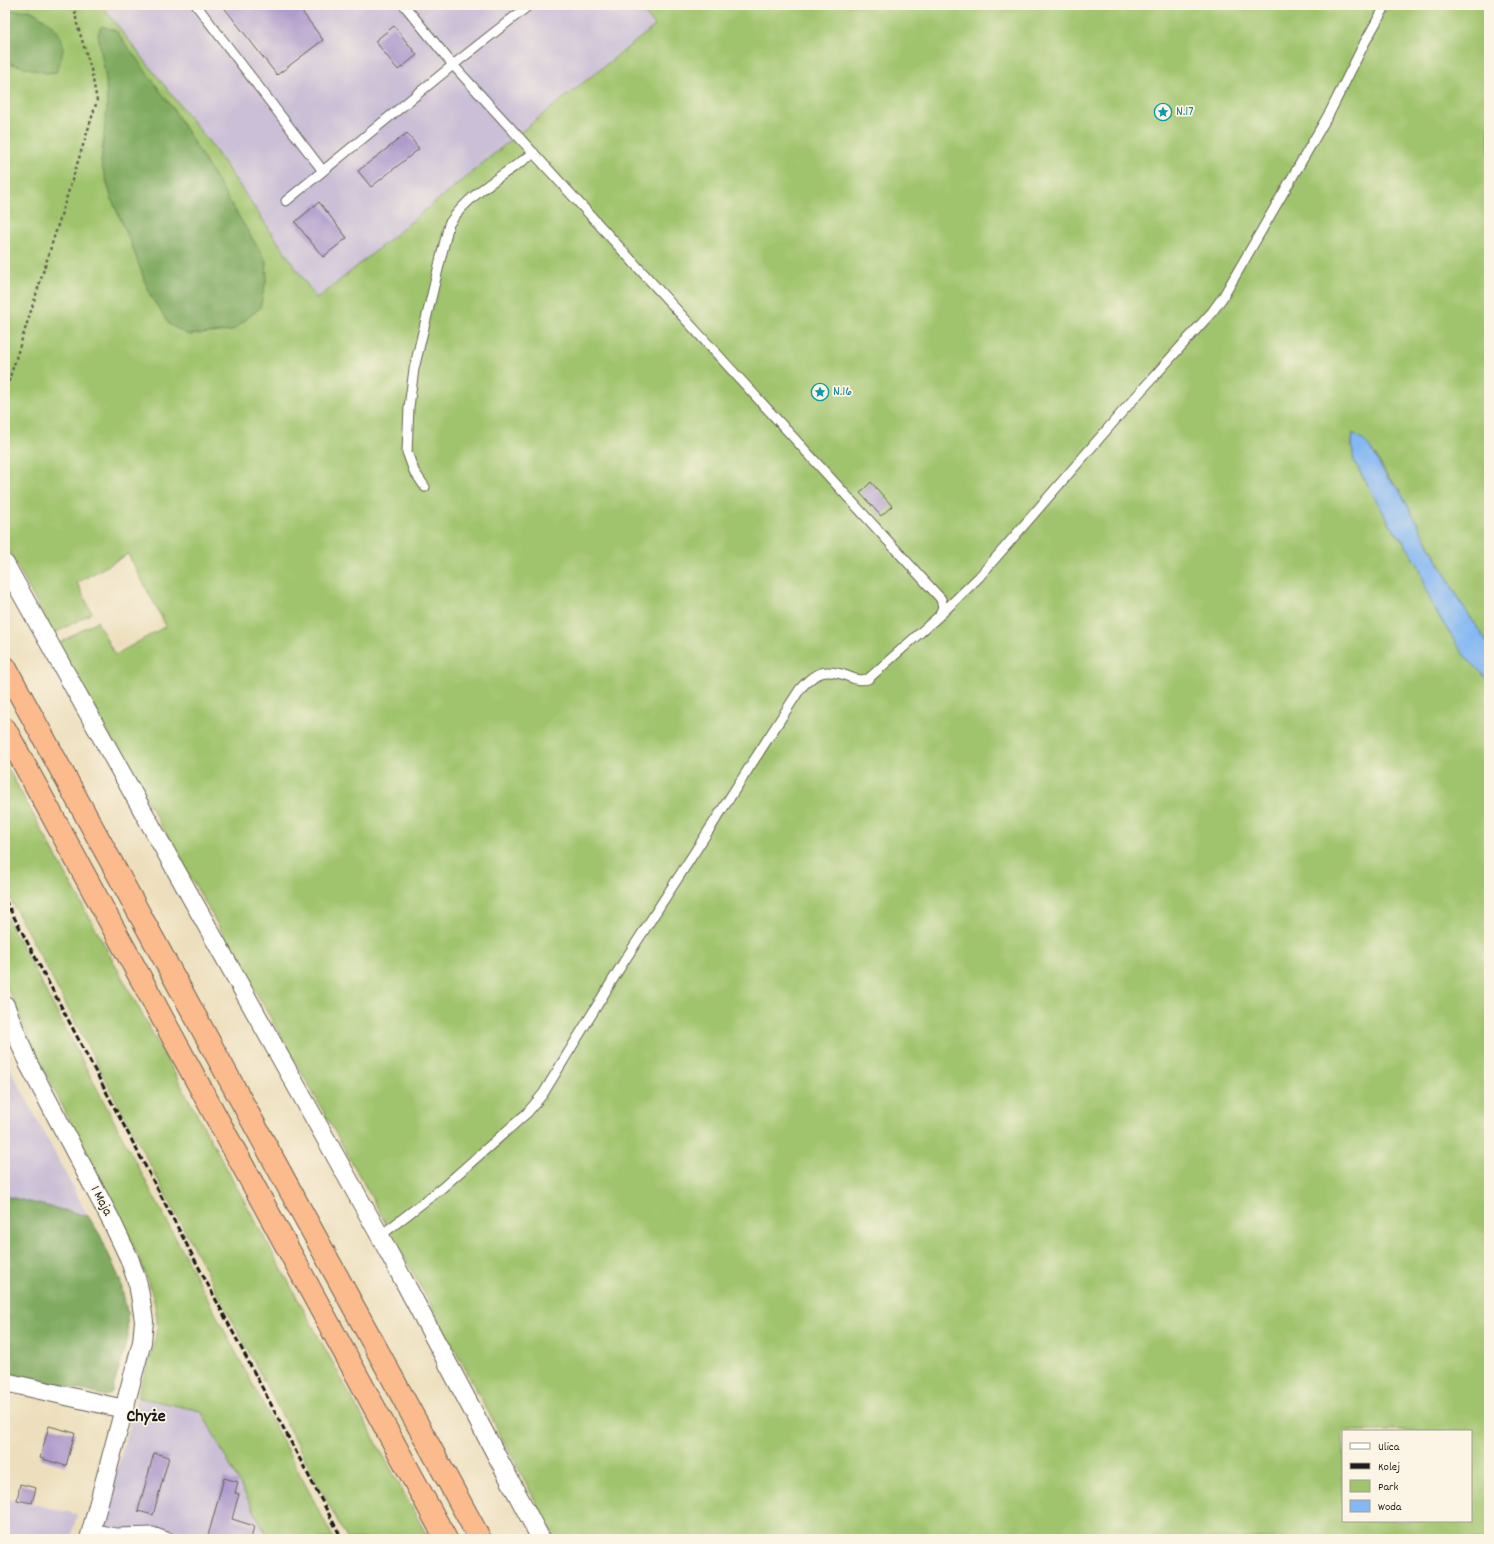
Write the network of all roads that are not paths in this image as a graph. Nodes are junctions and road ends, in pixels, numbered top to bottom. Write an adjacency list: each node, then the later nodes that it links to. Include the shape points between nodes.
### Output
1 (196, 5): 7 (lane)
2 (404, 5): 5 (lane)
3 (1386, 5): 11 (lane, via 1326,118 1220,302 979,577)
4 (528, 6): 5 (lane)
5 (453, 65): 6 (lane); 7 (lane)
6 (534, 153): 9 (lane, via 468,201 450,224 414,369 409,407 407,452 414,471); 11 (lane, via 942,599 943,607)
7 (323, 172): 8 (lane)
8 (286, 201)
9 (425, 487)
10 (5, 564): 15 (street)
11 (939, 616): 15 (lane, via 868,679 860,681 834,672 822,672 809,679 800,689 623,964 543,1094 527,1113 442,1188)
12 (5, 667): 21 (highway)
13 (5, 729): 20 (highway)
14 (5, 1005): 17 (street, 1 Maja, via 28,1063 111,1220 138,1284 144,1321 142,1342)
15 (380, 1236): 22 (street)
16 (5, 1382): 17 (street)
17 (124, 1409): 18 (street, 1 Maja)
18 (90, 1533): 19 (lane, via 153,1532)
19 (172, 1539)
20 (446, 1539)
21 (480, 1539)
22 (541, 1539)

